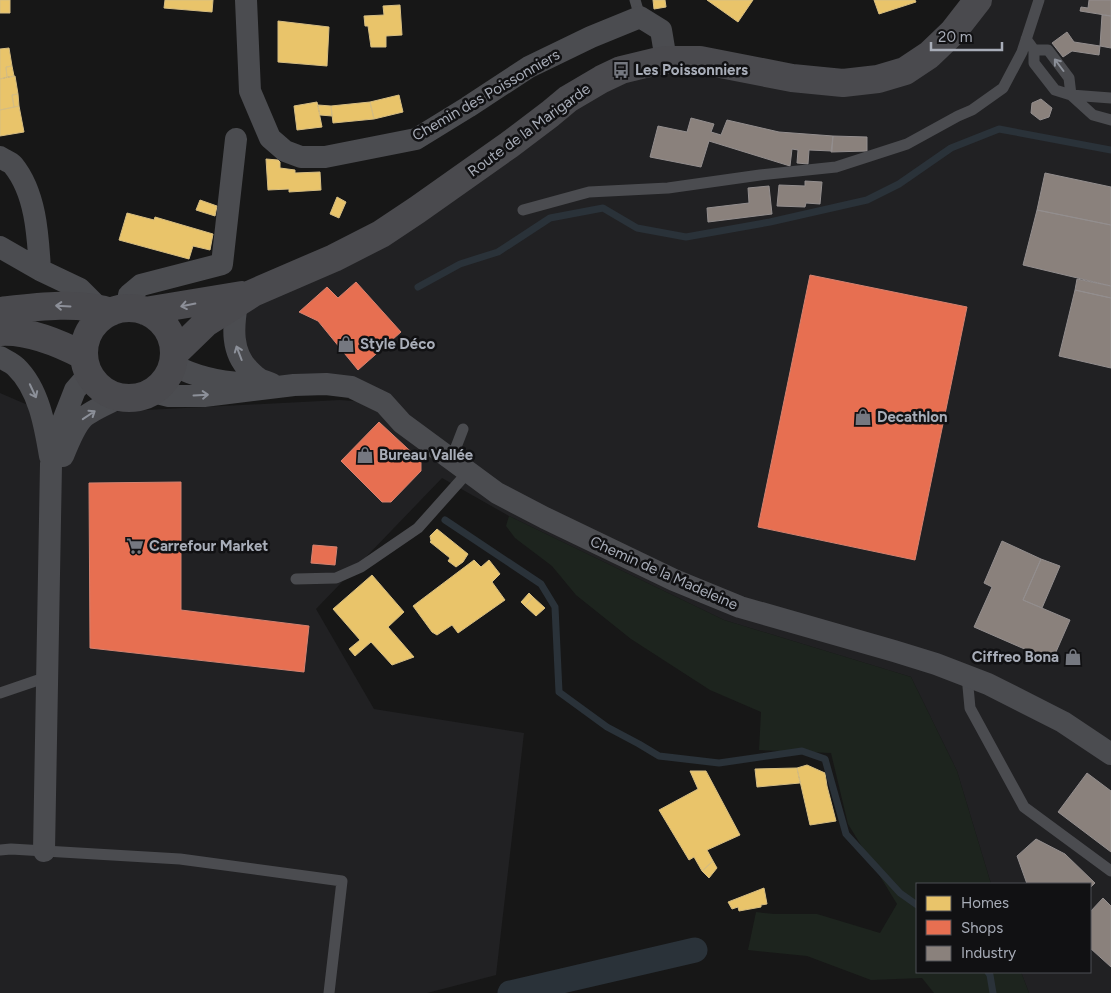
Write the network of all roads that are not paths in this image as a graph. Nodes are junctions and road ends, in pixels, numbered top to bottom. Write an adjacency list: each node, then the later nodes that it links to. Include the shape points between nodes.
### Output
1 (246, 0): 4 (street, Chemin des Poissonniers, via 250,91 270,138 285,151 301,157 325,157 416,139 529,67 591,37)
2 (978, 0): 7 (main road, Route de la Marigarde, via 953,32 929,55 905,71 878,79 843,83 792,78 700,60)
3 (1039, 0): 5 (lane)
4 (638, 9): 7 (street, Chemin des Poissonniers, via 661,30)
5 (1026, 39): 6 (lane); 13 (lane, via 1003,88 972,110 907,144 836,167 668,188 589,192)
6 (1034, 50): 8 (lane, via 1034,63 1055,90); 8 (lane, one-way to 6, via 1068,78 1048,50)
7 (666, 60): 16 (main road, Route de la Marigarde, via 621,70 602,79 568,99 381,234)
8 (1071, 95): 9 (lane); 10 (lane, via 1093,115)
9 (1111, 98)
10 (1111, 120)
11 (236, 139): 17 (street, via 222,264 141,285 129,295)
12 (0, 157): 15 (street, via 12,164 28,190 38,237)
13 (523, 210)
14 (0, 247): 15 (street)
15 (40, 270): 17 (street)
16 (245, 299): 17 (main road, Route de la Marigarde, one-way to 17); 21 (main road, Route de la Marigarde, via 206,323); 23 (street, one-way to 16, via 257,378 239,357 234,328)
17 (121, 310): 18 (main road, Route de la Marigarde, one-way to 18, via 53,306); 21 (main road, via 156,318 172,341); 22 (main road, via 102,318 88,335 85,345)
18 (0, 311)
19 (0, 332): 22 (main road, via 38,336 73,351)
20 (0, 356): 27 (street, one-way to 27, via 15,366 28,381 36,398)
21 (173, 360): 23 (street, via 184,371 202,376 230,382); 24 (main road, via 168,376)
22 (87, 365): 25 (main road, via 97,385); 27 (street, via 57,436)
23 (284, 385): 24 (street, one-way to 23, via 169,396 204,396); 28 (street, Chemin de la Madeleine, via 351,387 384,403 402,423)
24 (153, 392): 25 (main road, via 137,398)
25 (121, 397): 29 (street, one-way to 25, via 68,442 83,418)
26 (463, 429): 28 (lane)
27 (51, 464): 29 (street)
28 (459, 466): 30 (lane, via 418,528 361,567 336,578); 31 (street, Chemin de la Madeleine, via 497,493 674,580 740,607 894,651)
29 (52, 488): 32 (street)
30 (296, 579)
31 (967, 676): 34 (street, Chemin de la Madeleine, via 1064,722); 37 (lane, via 970,708 1024,807)
32 (47, 677): 33 (lane); 36 (street)
33 (0, 693)
34 (1111, 754)
35 (0, 850): 36 (lane)
36 (44, 851): 38 (lane, via 180,859 342,881)
37 (1111, 871)
38 (329, 993)

